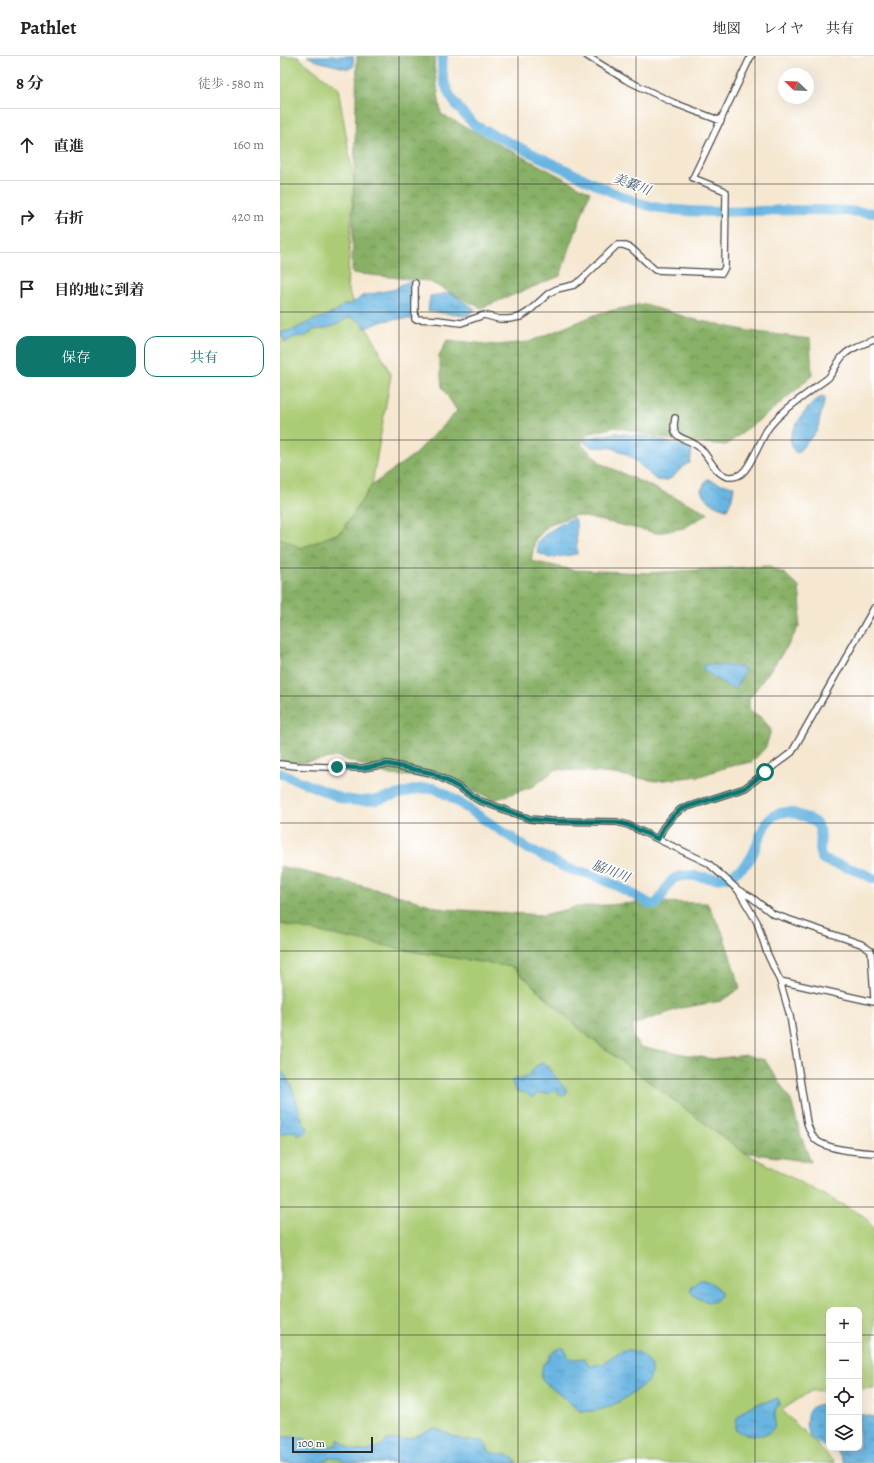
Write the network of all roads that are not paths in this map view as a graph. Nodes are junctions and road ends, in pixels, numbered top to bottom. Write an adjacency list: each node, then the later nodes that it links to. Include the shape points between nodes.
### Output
1 (587, 56): 3 (street, via 626,80 674,103)
2 (751, 56): 3 (street)
3 (721, 121): 4 (street, via 693,178 726,192 725,266 722,273 655,270 631,248 617,245 580,280 549,293 520,317 499,319 484,315 461,323 415,319)
4 (415, 283)
5 (874, 340): 6 (street, via 858,346 842,357 829,377 774,420 744,472 737,476 728,477 723,474 716,469 704,451 674,433)
6 (675, 418)
7 (874, 608): 9 (street, via 792,752 745,788 681,809 663,828)
8 (280, 764): 9 (street, via 362,768 388,764 432,773 478,800 530,819 617,822)
9 (658, 839): 10 (street, via 698,858)
10 (738, 890): 11 (street, via 757,922); 12 (street, via 773,914 861,944 871,951)
11 (780, 981): 13 (street); 14 (street, via 790,1016 810,1132 816,1140 830,1147)
12 (874, 998)
13 (874, 1002)
14 (874, 1153)

